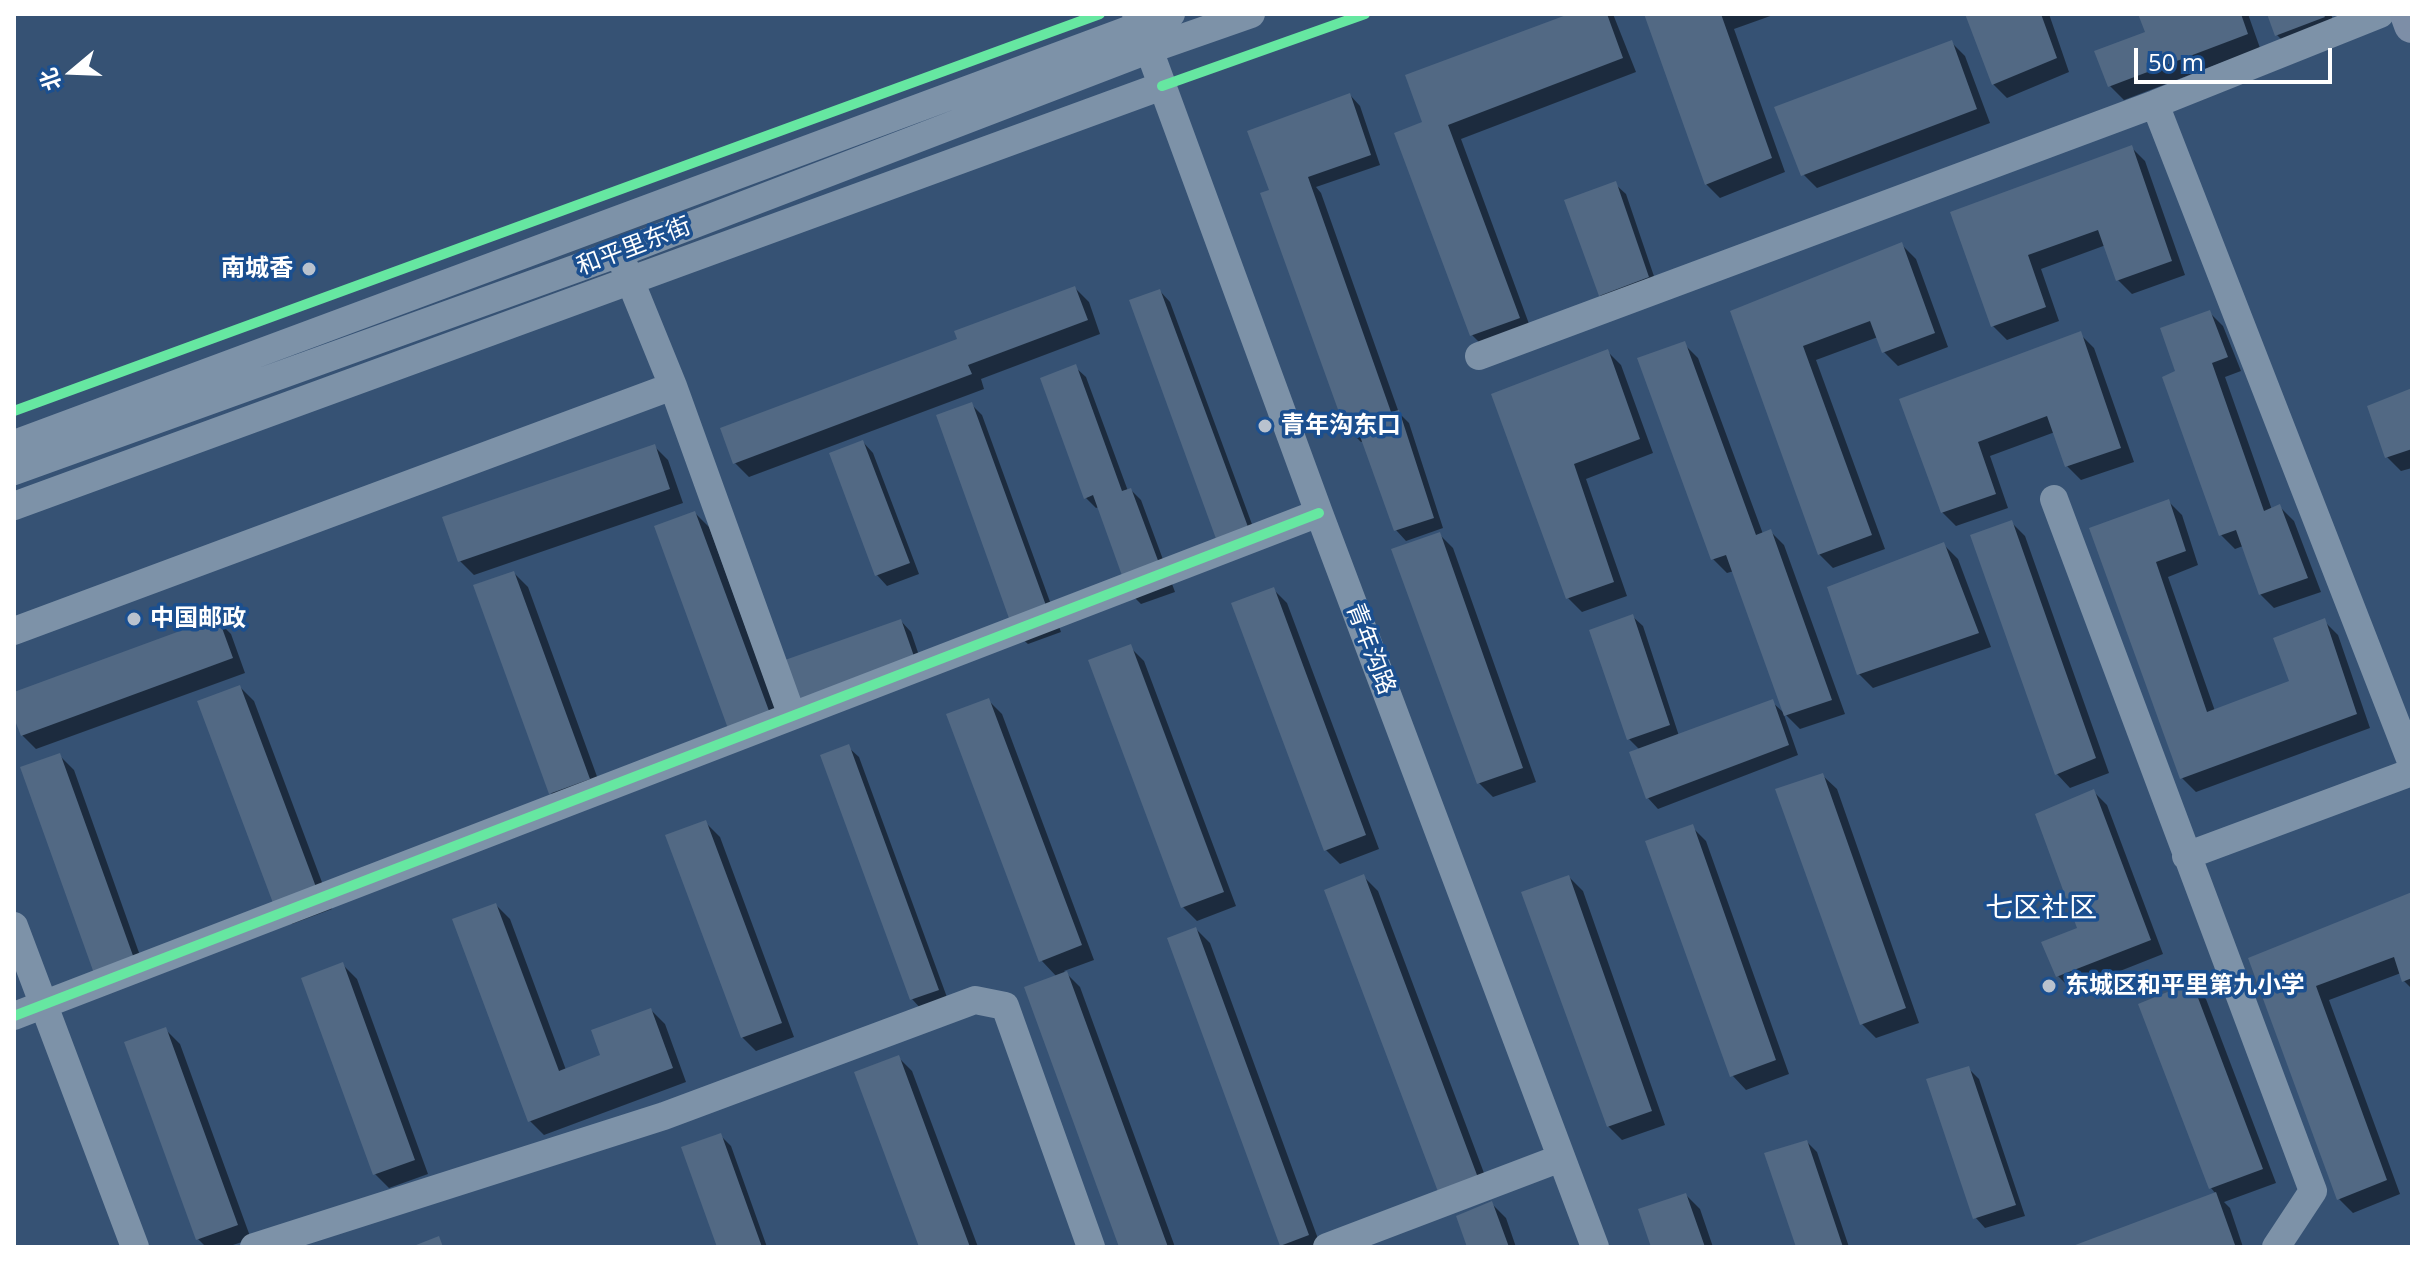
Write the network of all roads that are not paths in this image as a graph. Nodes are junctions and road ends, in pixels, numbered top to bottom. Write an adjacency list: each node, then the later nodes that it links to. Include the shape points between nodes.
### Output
1 (1171, 14): 6 (street, 和平里东街)
2 (1251, 14): 6 (street, 和平里东街)
3 (2380, 14): 8 (street)
4 (2408, 14): 5 (main road)
5 (2412, 25)
6 (1141, 30): 7 (street, 青年沟路); 9 (street, 和平里东街); 13 (street, 和平里东街)
7 (1162, 86): 10 (street); 17 (street, 青年沟路)
8 (2155, 104): 11 (street); 20 (street)
9 (619, 253): 10 (street); 14 (street, 和平里东街)
10 (630, 280): 12 (street); 16 (street)
11 (1479, 356)
12 (673, 386): 18 (street); 19 (street)
13 (14, 444)
14 (14, 471)
15 (2054, 499): 22 (street)
16 (14, 506)
17 (1319, 513): 19 (street); 26 (street, 青年沟路)
18 (14, 631)
19 (792, 716): 24 (street)
20 (2412, 764)
21 (2412, 772): 22 (street)
22 (2186, 856): 32 (street, via 2313,1191)
23 (14, 926): 24 (street)
24 (44, 1006): 25 (street); 27 (street)
25 (14, 1016)
26 (1561, 1158): 30 (street); 31 (street, 青年沟路)
27 (135, 1247)
28 (254, 1247): 29 (street, via 664,1116 975,1000 1005,1006)
29 (1091, 1247)
30 (1327, 1247)
31 (1595, 1247)
32 (2276, 1247)

